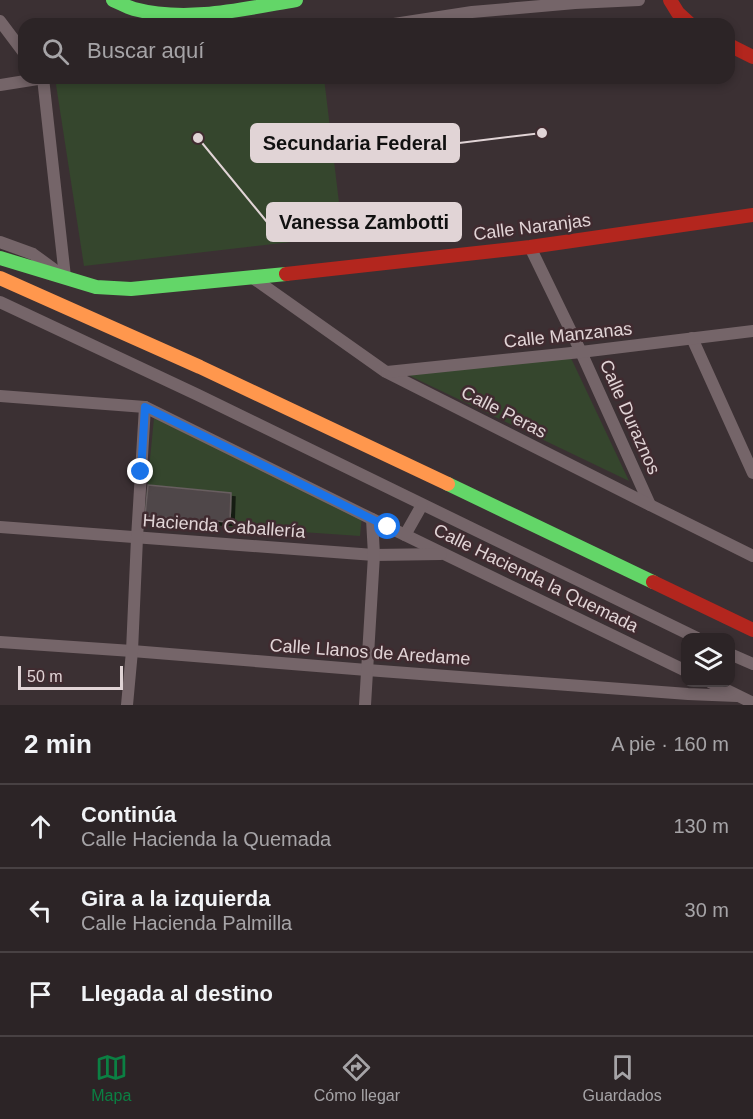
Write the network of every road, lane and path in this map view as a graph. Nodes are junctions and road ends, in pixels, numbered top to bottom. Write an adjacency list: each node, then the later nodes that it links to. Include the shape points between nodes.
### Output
1 (113, 0): 5 (street)
2 (296, 0): 5 (street)
3 (639, 0): 6 (street)
4 (669, 0): 7 (street)
5 (146, 18)
6 (433, 18)
7 (682, 18)
8 (0, 21): 9 (street)
9 (18, 45)
10 (735, 48): 11 (street)
11 (753, 57)
12 (18, 82): 14 (street)
13 (44, 84): 19 (street)
14 (0, 85)
15 (753, 216): 17 (street, Calle Naranjas)
16 (0, 242): 19 (street, via 33,254)
17 (530, 247): 21 (street, Calle Naranjas); 25 (street, Calle Duraznos)
18 (0, 258): 19 (street, Calle Naranjas)
19 (65, 277): 21 (street, Calle Naranjas, via 115,289)
20 (0, 278): 39 (street, via 211,372)
21 (253, 278): 26 (street, Calle Peras)
22 (0, 302): 30 (street)
23 (753, 331): 24 (street, Calle Manzanas)
24 (692, 338): 25 (street, Calle Manzanas); 29 (street)
25 (581, 352): 26 (street, Calle Manzanas); 31 (street, Calle Duraznos)
26 (386, 372): 31 (street, Calle Peras)
27 (0, 396): 28 (street)
28 (145, 407): 32 (street, Calle Hacienda la Quemada); 35 (street)
29 (753, 473)
30 (422, 505): 34 (street); 40 (street)
31 (650, 505): 38 (street, Calle Peras)
32 (372, 519): 34 (street, Calle Hacienda la Quemada); 37 (street)
33 (0, 527): 35 (street, Hacienda Caballería)
34 (405, 535): 36 (street, Calle Hacienda la Quemada)
35 (137, 538): 37 (street, Hacienda Caballería); 42 (street)
36 (446, 554): 37 (street, Hacienda Caballería); 45 (street, Calle Hacienda la Quemada)
37 (374, 555): 46 (street)
38 (753, 556)
39 (753, 630)
40 (687, 633)
41 (0, 642): 42 (street, Calle Llanos de Aredame)
42 (132, 651): 46 (street, Calle Llanos de Aredame); 50 (street)
43 (735, 656): 44 (street)
44 (753, 664)
45 (681, 668)
46 (368, 670): 48 (street, Calle Llanos de Aredame); 51 (street)
47 (720, 687): 48 (street)
48 (737, 696): 49 (street)
49 (753, 703)
50 (127, 705)
51 (365, 705)

